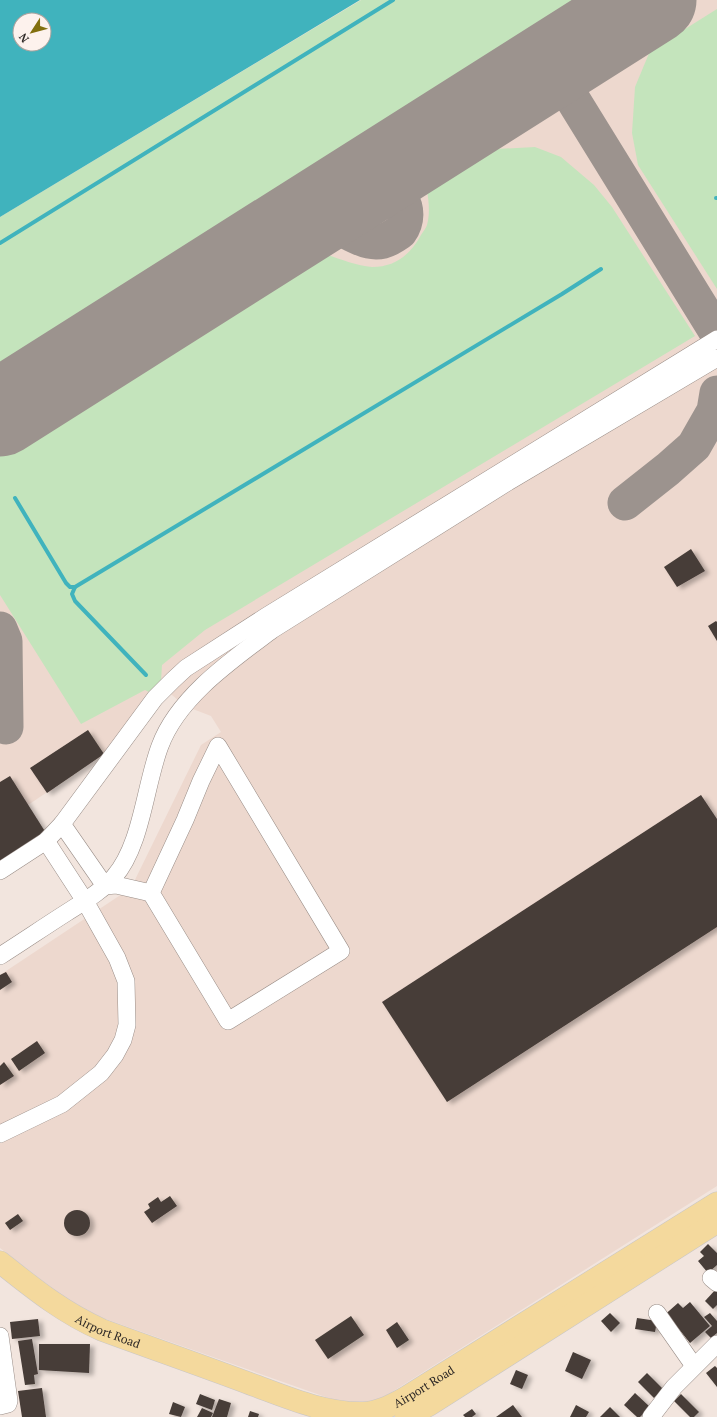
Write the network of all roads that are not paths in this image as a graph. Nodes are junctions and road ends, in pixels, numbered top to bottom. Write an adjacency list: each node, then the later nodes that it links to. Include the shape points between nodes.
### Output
1 (717, 339): 3 (street)
2 (717, 358): 3 (street)
3 (505, 477): 4 (street)
4 (269, 624): 5 (street, via 186,668); 6 (street)
5 (155, 698): 6 (street); 7 (street)
6 (176, 716): 10 (street, via 154,762 146,800 129,853 114,877)
7 (62, 824): 8 (street); 10 (street)
8 (46, 842): 9 (street); 12 (street)
9 (2, 873)
10 (104, 886): 11 (street, via 116,884); 12 (street)
11 (151, 893): 11 (street, via 228,1021 341,951 218,746)
12 (85, 901): 13 (street); 14 (street, via 118,958 126,981 128,1010 123,1040 101,1073 62,1104)
13 (0, 956)
14 (0, 1134)
15 (717, 1203): 23 (main road, Airport Road)
16 (717, 1222): 23 (main road, Airport Road)
17 (0, 1262): 25 (main road, Airport Road, via 50,1301 102,1330 323,1408)
18 (0, 1277): 26 (main road, Airport Road, via 44,1312 77,1332)
19 (657, 1313): 22 (street)
20 (0, 1336): 24 (street, via 9,1401 8,1404)
21 (717, 1344): 22 (street)
22 (694, 1366): 28 (street)
23 (424, 1403): 25 (main road, Airport Road, via 405,1398); 27 (main road, Airport Road)
24 (0, 1406)
25 (377, 1414)
26 (302, 1417)
27 (406, 1417)
28 (651, 1417)

